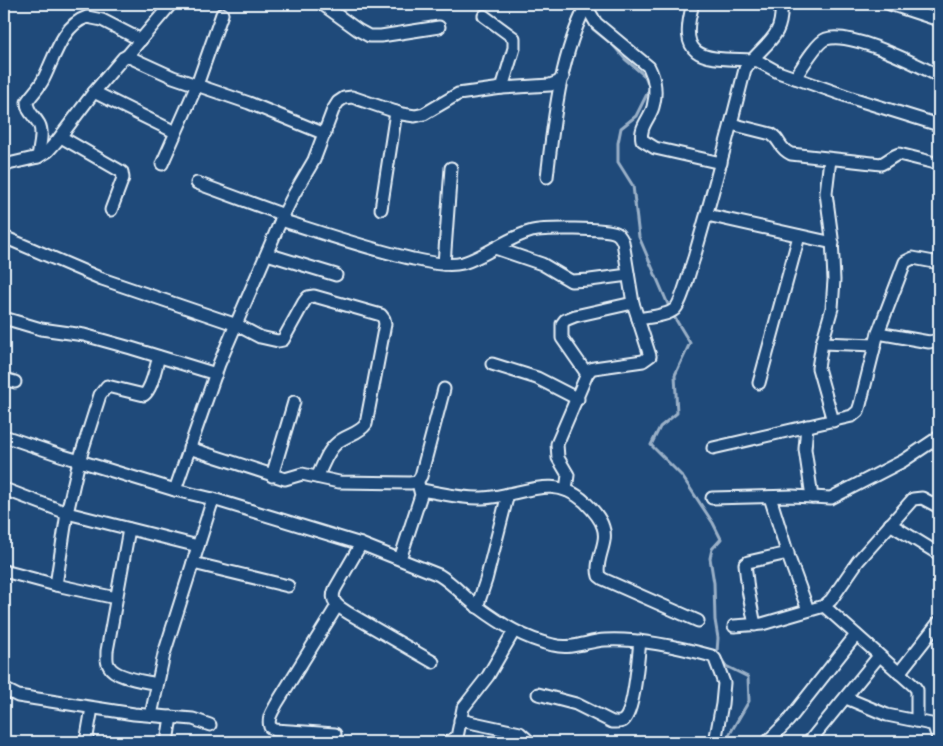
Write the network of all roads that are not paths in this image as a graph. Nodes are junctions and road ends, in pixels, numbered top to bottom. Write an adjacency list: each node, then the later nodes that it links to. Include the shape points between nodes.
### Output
1 (171, 4): 11 (street)
2 (322, 4): 10 (street, via 369,36)
3 (587, 4): 15 (street, via 575,27); 28 (street, via 596,23 649,67 654,77 653,107 640,134 642,140 655,148)
4 (693, 4): 13 (street, via 689,37 698,54 706,58)
5 (780, 4): 13 (street, via 778,30)
6 (890, 4): 9 (street)
7 (222, 14): 17 (street)
8 (484, 16): 18 (street, via 514,38)
9 (939, 20)
10 (440, 27)
11 (141, 40): 12 (street); 26 (street, via 106,22 87,17 75,25 27,102 40,138)
12 (127, 56): 17 (street, via 173,78); 19 (street)
13 (752, 60): 16 (street); 21 (street, via 745,69)
14 (939, 76): 16 (street, via 907,60 840,38 826,39 820,44)
15 (563, 77): 18 (street, via 550,86); 33 (street)
16 (794, 78): 22 (street)
17 (197, 85): 23 (street); 24 (street, via 249,102)
18 (502, 88): 20 (street, via 458,94 424,114 414,116)
19 (94, 92): 23 (street); 25 (street)
20 (396, 112): 24 (street, via 352,97 344,98 333,110); 35 (street)
21 (731, 124): 27 (street, via 771,134 782,150 791,154); 28 (street)
22 (939, 125)
23 (175, 132): 29 (street)
24 (325, 134): 38 (street)
25 (61, 137): 26 (street); 36 (street, via 122,172 123,178)
26 (38, 158): 31 (street)
27 (830, 159): 30 (street, via 881,164 899,154); 41 (street, via 826,193)
28 (721, 163): 37 (street)
29 (162, 164)
30 (939, 164)
31 (4, 166)
32 (450, 168): 45 (street)
33 (547, 177)
34 (197, 184): 38 (street)
35 (381, 209)
36 (111, 210)
37 (707, 215): 39 (street); 50 (street, via 687,282 670,312)
38 (282, 217): 43 (street); 45 (street, via 384,252)
39 (799, 236): 41 (street); 60 (street)
40 (4, 238): 51 (street, via 102,279)
41 (833, 243): 54 (street, via 832,308)
42 (495, 248): 45 (street, via 462,263); 47 (street, via 542,264 571,280); 47 (street, via 531,231 544,229 609,231 620,236 623,242)
43 (267, 254): 46 (street); 51 (street)
44 (939, 263): 52 (street, via 913,258 905,262)
45 (444, 264)
46 (336, 275)
47 (628, 275): 48 (street)
48 (634, 303): 50 (street); 59 (street, via 575,316 562,324 562,338)
49 (4, 318): 56 (street, via 41,329 84,335)
50 (638, 319): 59 (street, via 650,352 648,359 594,368)
51 (237, 325): 58 (street); 72 (street, via 269,340 283,340 304,302 314,296 384,318 366,424 363,429 336,443)
52 (878, 333): 53 (street, via 929,342); 55 (street)
53 (939, 340)
54 (822, 344): 55 (street); 64 (street, via 818,368)
55 (875, 346): 64 (street, via 858,411)
56 (159, 356): 58 (street); 70 (street, via 144,395 112,386 104,389)
57 (492, 364): 62 (street, via 537,378)
58 (216, 374): 68 (street)
59 (587, 374): 62 (street)
60 (759, 384)
61 (444, 389): 73 (street)
62 (578, 399): 76 (street, via 558,444 558,458 568,475)
63 (294, 402): 71 (street)
64 (833, 421): 65 (street)
65 (807, 426): 69 (street); 79 (street, via 805,449)
66 (4, 436): 70 (street)
67 (939, 437): 79 (street, via 842,494 831,498)
68 (189, 448): 71 (street); 75 (street)
69 (713, 448)
70 (79, 461): 75 (street); 83 (street)
71 (272, 476): 72 (street, via 284,479 302,474)
72 (317, 477): 73 (street, via 338,482)
73 (419, 486): 77 (street, via 470,498); 90 (street, via 420,500)
74 (4, 489): 83 (street)
75 (174, 490): 81 (street)
76 (566, 490): 77 (street, via 541,487); 100 (street, via 590,507 602,524 604,539 598,576)
77 (508, 494): 98 (street)
78 (770, 496): 79 (street); 80 (street); 88 (street)
79 (812, 497)
80 (712, 498)
81 (213, 499): 86 (street); 87 (street)
82 (939, 506): 84 (street, via 917,497)
83 (67, 513): 85 (street); 93 (street)
84 (890, 524): 89 (street); 97 (street)
85 (129, 529): 87 (street); 95 (street)
86 (361, 544): 90 (street); 96 (street, via 332,595)
87 (198, 546): 91 (street)
88 (788, 553): 99 (street); 102 (street, via 745,564)
89 (939, 554)
90 (400, 559): 98 (street, via 449,581)
91 (193, 563): 94 (street); 110 (street)
92 (4, 571): 93 (street)
93 (56, 585): 95 (street)
94 (288, 586)
95 (116, 598): 110 (street, via 107,651 108,665 122,676)
96 (337, 606): 108 (street); 120 (street, via 268,723 275,730)
97 (824, 606): 99 (street); 105 (street)
98 (477, 607): 104 (street)
99 (808, 610): 102 (street)
100 (698, 621)
101 (939, 622): 109 (street)
102 (755, 625): 103 (street)
103 (734, 626)
104 (514, 631): 106 (street, via 563,647 604,640); 117 (street, via 488,676 463,708)
105 (856, 635): 107 (street); 122 (street)
106 (640, 641): 112 (street, via 635,684 624,720 612,722 576,704); 127 (street, via 715,659 724,682)
107 (879, 656): 109 (street); 113 (street)
108 (433, 662)
109 (899, 673): 118 (street, via 917,690)
110 (157, 684): 115 (street)
111 (4, 689): 114 (street, via 18,696)
112 (538, 694)
113 (846, 698): 118 (street, via 887,715); 128 (street)
114 (92, 708): 115 (street); 124 (street)
115 (150, 715): 116 (street)
116 (171, 717): 119 (street); 125 (street)
117 (460, 720): 121 (street); 126 (street, via 520,733)
118 (917, 721): 123 (street, via 934,726)
119 (210, 725)
120 (335, 734)
121 (456, 741)
122 (771, 741)
123 (939, 741)
124 (86, 742)
125 (167, 742)
126 (530, 742)
127 (715, 742)
128 (809, 742)

